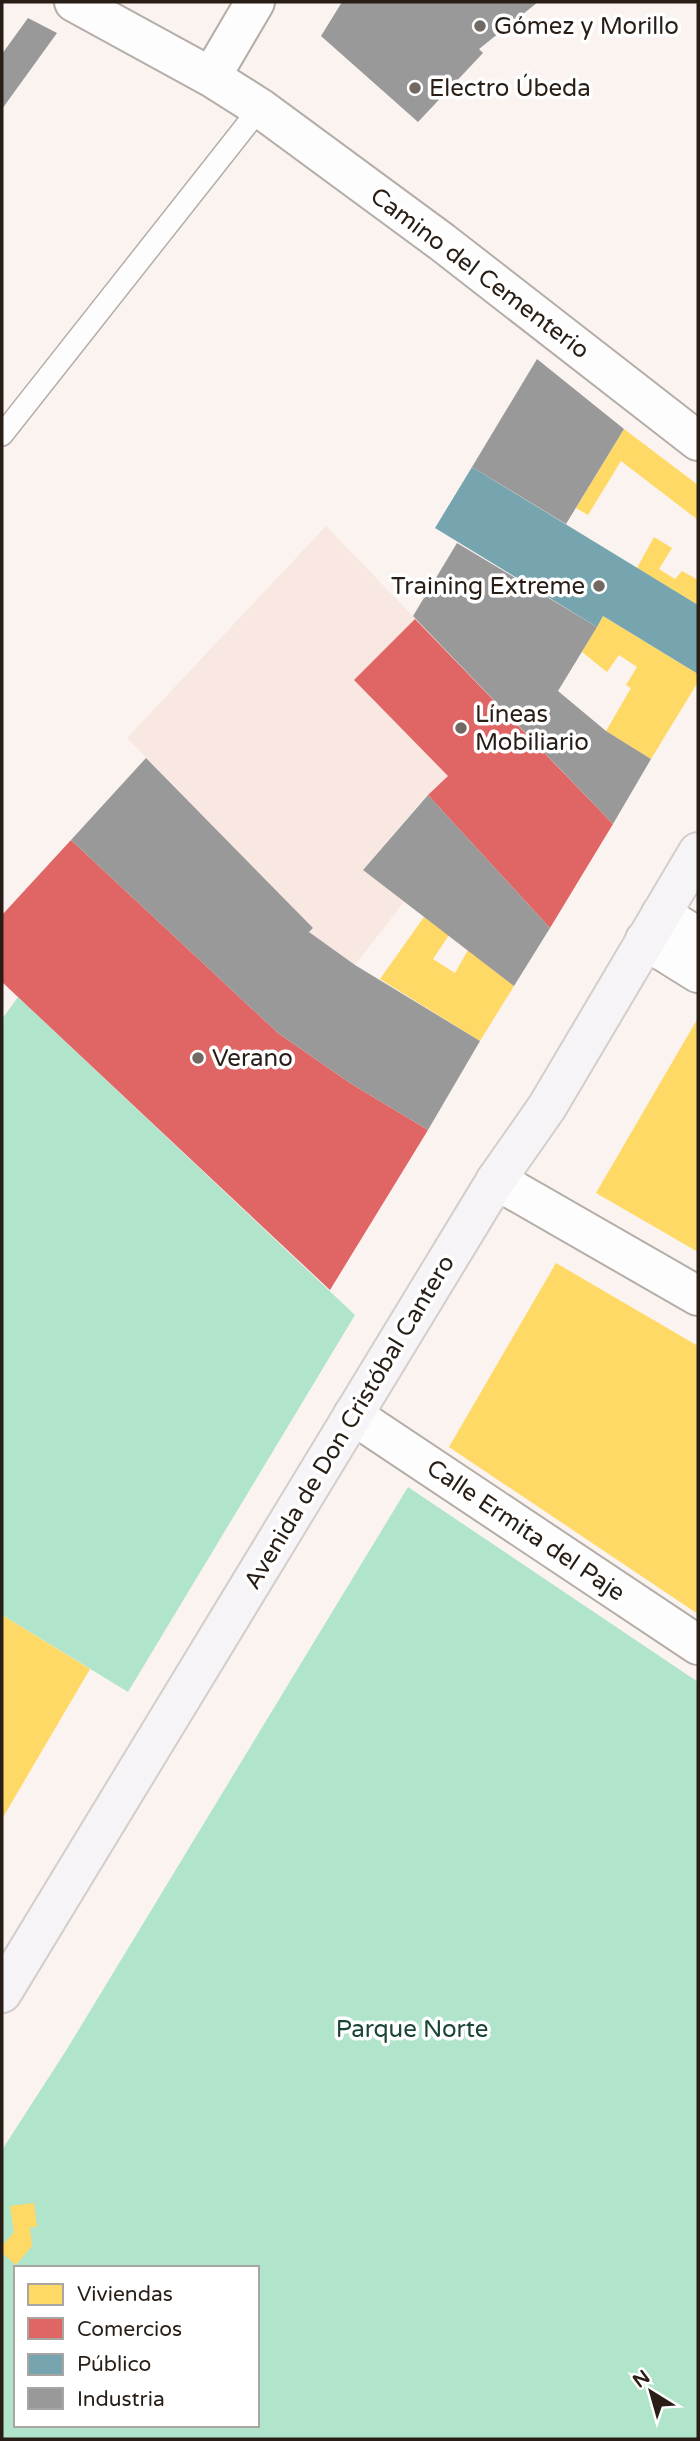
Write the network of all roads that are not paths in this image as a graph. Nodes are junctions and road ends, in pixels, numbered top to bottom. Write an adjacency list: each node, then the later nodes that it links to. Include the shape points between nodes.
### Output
1 (74, 2): 3 (street, Camino del Cementerio)
2 (254, 2): 3 (street)
3 (211, 77): 4 (street, Camino del Cementerio)
4 (260, 108): 5 (lane); 6 (street, Camino del Cementerio, via 453,250)
5 (2, 435)
6 (698, 441)
7 (698, 852): 8 (main road, Avenida de Don Cristóbal Cantero)
8 (653, 927): 9 (street); 10 (street); 11 (main road, Avenida de Don Cristóbal Cantero, via 547,1107)
9 (698, 937)
10 (698, 973)
11 (496, 1180): 12 (street); 13 (main road, Avenida de Don Cristóbal Cantero)
12 (698, 1296)
13 (353, 1415): 14 (street, Calle Ermita del Paje); 15 (main road, Avenida de Don Cristóbal Cantero)
14 (698, 1645)
15 (2, 1993)

